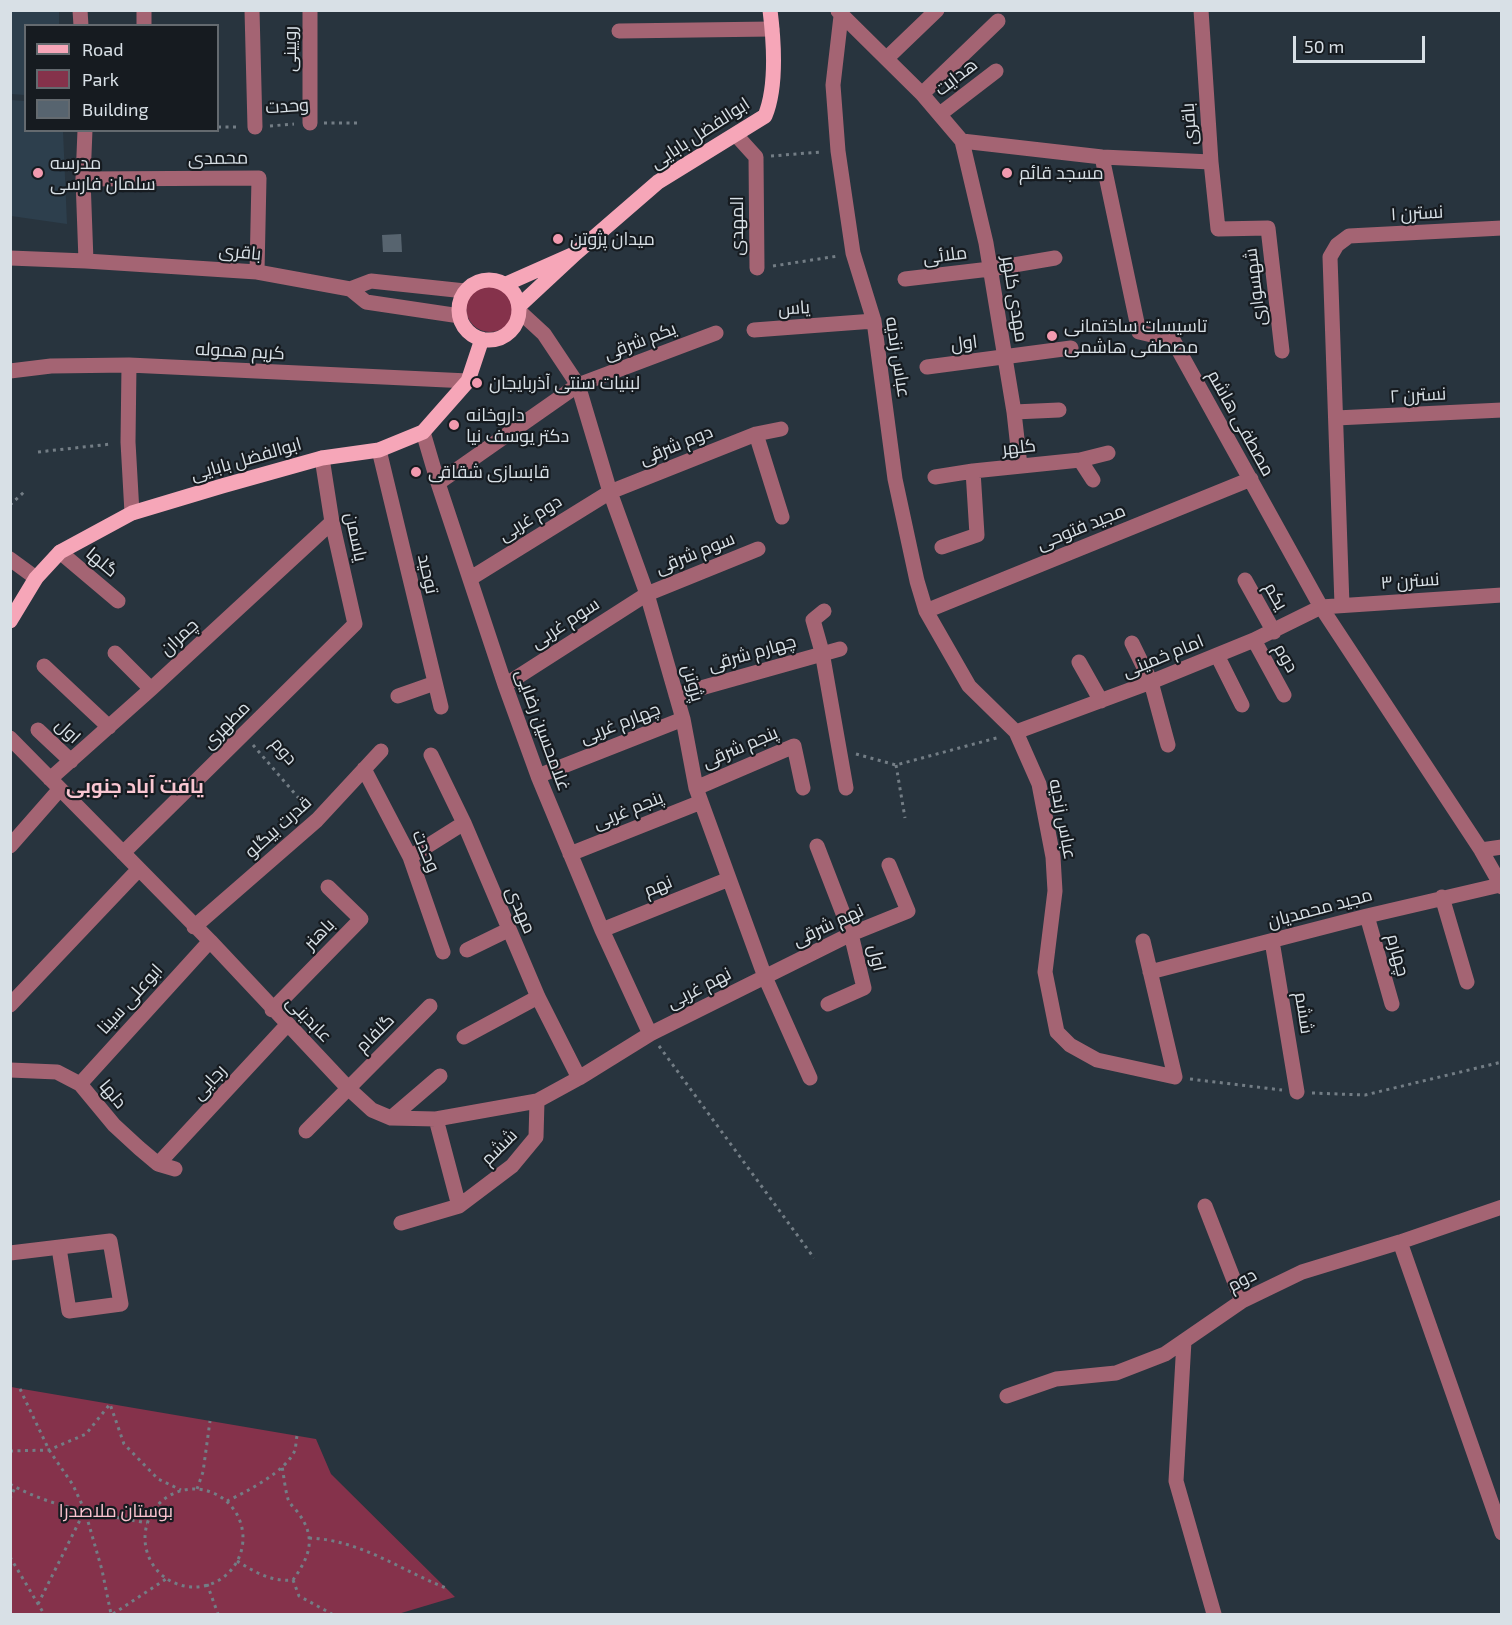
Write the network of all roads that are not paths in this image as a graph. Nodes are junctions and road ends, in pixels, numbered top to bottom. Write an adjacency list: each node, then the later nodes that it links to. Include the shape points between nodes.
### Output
1 (252, 10): 15 (street)
2 (310, 10): 14 (street, رویینی)
3 (770, 10): 8 (main road, ابوالفضل بابایی)
4 (937, 10): 10 (street)
5 (1201, 10): 20 (street, باقری)
6 (840, 13): 10 (street); 36 (street, عباس زندیه, via 833,85 838,151 853,253)
7 (998, 21): 12 (street)
8 (772, 30): 9 (street); 17 (main road, ابوالفضل بابایی, via 771,103 765,116)
9 (619, 31)
10 (887, 57): 12 (street)
11 (996, 71): 13 (street, هدایت)
12 (922, 94): 13 (street)
13 (940, 114): 18 (street)
14 (310, 123)
15 (255, 127)
16 (85, 132): 21 (street)
17 (736, 135): 23 (main road, ابوالفضل بابایی, via 658,182); 27 (street, المهدی, via 756,157)
18 (962, 141): 19 (street); 28 (street, مهدی کلهر)
19 (1102, 157): 20 (street, باقری); 62 (street, مصطفی هاشم, via 1139,332 1173,340)
20 (1211, 162): 41 (street, شهسواری, via 1218,229 1268,228)
21 (83, 179): 26 (street); 29 (street, محمدی, via 259,178)
22 (1502, 228): 51 (street, نسترن ۱, via 1349,236 1337,245 1330,257)
23 (576, 253): 31 (main road, ابوالفضل بابایی); 34 (main road, ابوالفضل بابایی)
24 (10, 258): 26 (street, باقری)
25 (1055, 258): 28 (street)
26 (86, 261): 29 (street, باقری)
27 (757, 268)
28 (990, 269): 30 (street, ملائی); 42 (street, مهدی کلهر)
29 (257, 273): 32 (street, باقری)
30 (905, 279)
31 (506, 284): 33 (main road, via 480,281); 34 (main road)
32 (350, 289): 33 (street, via 370,281); 35 (street, باقری, via 366,302)
33 (465, 291): 35 (main road)
34 (519, 309): 39 (main road, via 517,322 506,334); 47 (street, پژوتن, via 544,334)
35 (460, 316): 39 (main road, via 468,331)
36 (874, 321): 37 (street, یاس); 82 (street, عباس زندیه, via 896,479)
37 (754, 330)
38 (716, 333): 47 (street, یکم شرقی)
39 (482, 339): 46 (main road, ابوالفضل بابایی)
40 (1071, 348): 42 (street)
41 (1282, 351)
42 (1005, 358): 44 (street, اول); 50 (street, مهدی کلهر)
43 (129, 365): 45 (street, کریم هموله); 46 (street, کریم هموله); 66 (street)
44 (927, 367)
45 (10, 371)
46 (468, 381): 53 (main road, ابوالفضل بابایی)
47 (578, 385): 64 (street, یکم شرقی); 65 (street, پژوتن)
48 (1059, 410): 50 (street)
49 (1502, 410): 51 (street, نسترن ۲)
50 (1014, 412): 59 (street, مهدی کلهر)
51 (1336, 418): 79 (street)
52 (781, 429): 54 (street, دوم شرقی)
53 (423, 432): 55 (main road, ابوالفضل بابایی); 64 (street, غلامحسین رضایی)
54 (756, 434): 65 (street, دوم شرقی); 67 (street)
55 (379, 450): 57 (main road, ابوالفضل بابایی); 95 (street, توحید)
56 (1108, 453): 58 (street, کلهر)
57 (322, 458): 66 (main road, ابوالفضل بابایی); 68 (street, یاسمن)
58 (1080, 460): 59 (street, کلهر); 63 (street)
59 (1020, 466): 60 (street, کلهر)
60 (973, 471): 61 (street, کلهر); 69 (street, via 977,535)
61 (934, 477)
62 (1251, 479): 80 (street, مصطفی هاشم); 82 (street, مجید فتوحی)
63 (1093, 480)
64 (438, 483): 74 (street, غلامحسین رضایی)
65 (610, 492): 74 (street, دوم غربی); 76 (street, پژوتن)
66 (132, 513): 71 (main road, ابوالفضل بابایی)
67 (782, 517)
68 (332, 522): 84 (street, یاسمن); 97 (street, چمران)
69 (942, 547)
70 (758, 549): 76 (street, سوم شرقی)
71 (60, 552): 73 (main road, ابوالفضل بابایی); 78 (street, گلها)
72 (10, 559): 73 (street)
73 (36, 578): 83 (main road, ابوالفضل بابایی)
74 (471, 578): 96 (street, غلامحسین رضایی)
75 (1245, 580): 85 (street, یکم)
76 (647, 594): 96 (street, سوم غربی); 98 (street, پژوتن)
77 (1502, 595): 79 (street, نسترن ۳)
78 (118, 601)
79 (1342, 605): 80 (street, نسترن ۳)
80 (1321, 607): 85 (street, امام خمینی); 123 (street, مصطفی هاشم)
81 (824, 611): 89 (street, via 813,620)
82 (926, 611): 107 (street, عباس زندیه, via 969,686)
83 (10, 621)
84 (355, 624): 124 (street, مطهری)
85 (1274, 632): 86 (street, امام خمینی)
86 (1254, 640): 91 (street, امام خمینی); 99 (street, دوم)
87 (1132, 643): 94 (street)
88 (840, 649): 89 (street, چهارم شرقی)
89 (822, 652): 98 (street, چهارم شرقی); 117 (street)
90 (115, 653): 97 (street)
91 (1217, 655): 94 (street, امام خمینی); 102 (street)
92 (1079, 662): 101 (street)
93 (44, 666): 105 (street)
94 (1151, 682): 101 (street, امام خمینی); 109 (street)
95 (435, 683): 100 (street); 103 (street, توحید)
96 (505, 686): 114 (street, غلامحسین رضایی)
97 (151, 689): 105 (street, چمران)
98 (676, 695): 104 (street, پژوتن)
99 (1284, 695)
100 (398, 696)
101 (1101, 701): 107 (street, امام خمینی)
102 (1242, 705)
103 (441, 707)
104 (682, 720): 114 (street, چهارم غربی); 118 (street, پژوتن)
105 (109, 727): 112 (street, چمران)
106 (38, 730): 112 (street, اول)
107 (1016, 732): 143 (street, عباس زندیه, via 1039,784 1053,858 1055,891 1045,972 1057,1032 1070,1045 1097,1060 1175,1077)
108 (10, 738): 115 (street, عابدینی)
109 (1168, 745)
110 (381, 750): 113 (street, قدرت بیگلو)
111 (431, 755): 119 (street, مهدی)
112 (71, 761): 115 (street, چمران)
113 (363, 769): 126 (street, وحدت); 134 (street, قدرت بیگلو, via 317,820)
114 (538, 776): 125 (street, غلامحسین رضایی)
115 (56, 784): 120 (street, چمران); 124 (street, عابدینی)
116 (803, 788): 118 (street, پنجم شرقی, via 794,746)
117 (846, 789)
118 (698, 795): 125 (street, پنجم غربی); 129 (street, پژوتن)
119 (464, 823): 126 (street); 135 (street, مهدی)
120 (10, 846)
121 (817, 846): 137 (street)
122 (1502, 847): 123 (street)
123 (1481, 850): 130 (street, مصطفی هاشم)
124 (123, 853): 128 (street, عابدینی)
125 (570, 854): 136 (street, غلامحسین رضایی)
126 (410, 857): 142 (street, وحدت)
127 (889, 865): 137 (street, نهم شرقی, via 908,911)
128 (139, 868): 134 (street, عابدینی); 149 (street)
129 (729, 879): 136 (street, نهم); 144 (street, پژوتن)
130 (1501, 886): 132 (street, مجید محمدیان)
131 (328, 887): 151 (street, باهنر, via 361,919)
132 (1442, 897): 133 (street, مجید محمدیان); 145 (street)
133 (1367, 916): 140 (street, مجید محمدیان); 148 (street, چهارم)
134 (194, 927): 138 (street, عابدینی)
135 (508, 930): 141 (street); 146 (street, مهدی)
136 (602, 930): 153 (street, غلامحسین رضایی)
137 (851, 934): 144 (street, نهم شرقی); 147 (street, اول, via 864,988)
138 (210, 941): 151 (street, عابدینی); 159 (street, ابوعلی سینا)
139 (1143, 941): 143 (street)
140 (1272, 941): 143 (street, مجید محمدیان); 161 (street, ششم)
141 (467, 950)
142 (443, 952)
143 (1150, 972)
144 (765, 976): 153 (street, نهم غربی); 158 (street, پژوتن)
145 (1467, 982)
146 (538, 997): 154 (street); 157 (street, مهدی)
147 (828, 1004)
148 (1392, 1004)
149 (10, 1005)
150 (430, 1005): 160 (street, گلفام)
151 (272, 1010): 152 (street, عابدینی)
152 (288, 1025): 160 (street, عابدینی); 166 (street, رجایی)
153 (650, 1034): 157 (street, عابدینی)
154 (464, 1037)
155 (10, 1070): 159 (street, دلها, via 57,1072)
156 (440, 1076): 163 (street)
157 (579, 1078): 162 (street, عابدینی)
158 (810, 1078)
159 (80, 1084): 166 (street, دلها, via 114,1125)
160 (348, 1088): 163 (street, عابدینی, via 372,1110); 165 (street, گلفام)
161 (1297, 1092)
162 (537, 1101): 164 (street, عابدینی); 168 (street, ششم, via 536,1137 512,1166)
163 (391, 1118): 164 (street, عابدینی)
164 (436, 1119): 168 (street)
165 (306, 1131)
166 (158, 1164): 167 (street, دلها)
167 (175, 1169)
168 (459, 1206): 171 (street, ششم)
169 (1205, 1206): 175 (street)
170 (1502, 1206): 172 (street, دوم)
171 (401, 1223)
172 (1400, 1242): 175 (street, دوم, via 1302,1272); 178 (street)
173 (59, 1248): 173 (street, via 110,1241 121,1304 69,1311); 174 (street)
174 (10, 1253)
175 (1242, 1300): 176 (street, دوم)
176 (1184, 1341): 177 (street, دوم, via 1166,1354 1116,1373 1056,1379); 179 (street, via 1176,1481)
177 (1007, 1396)
178 (1502, 1533)
179 (1214, 1614)

